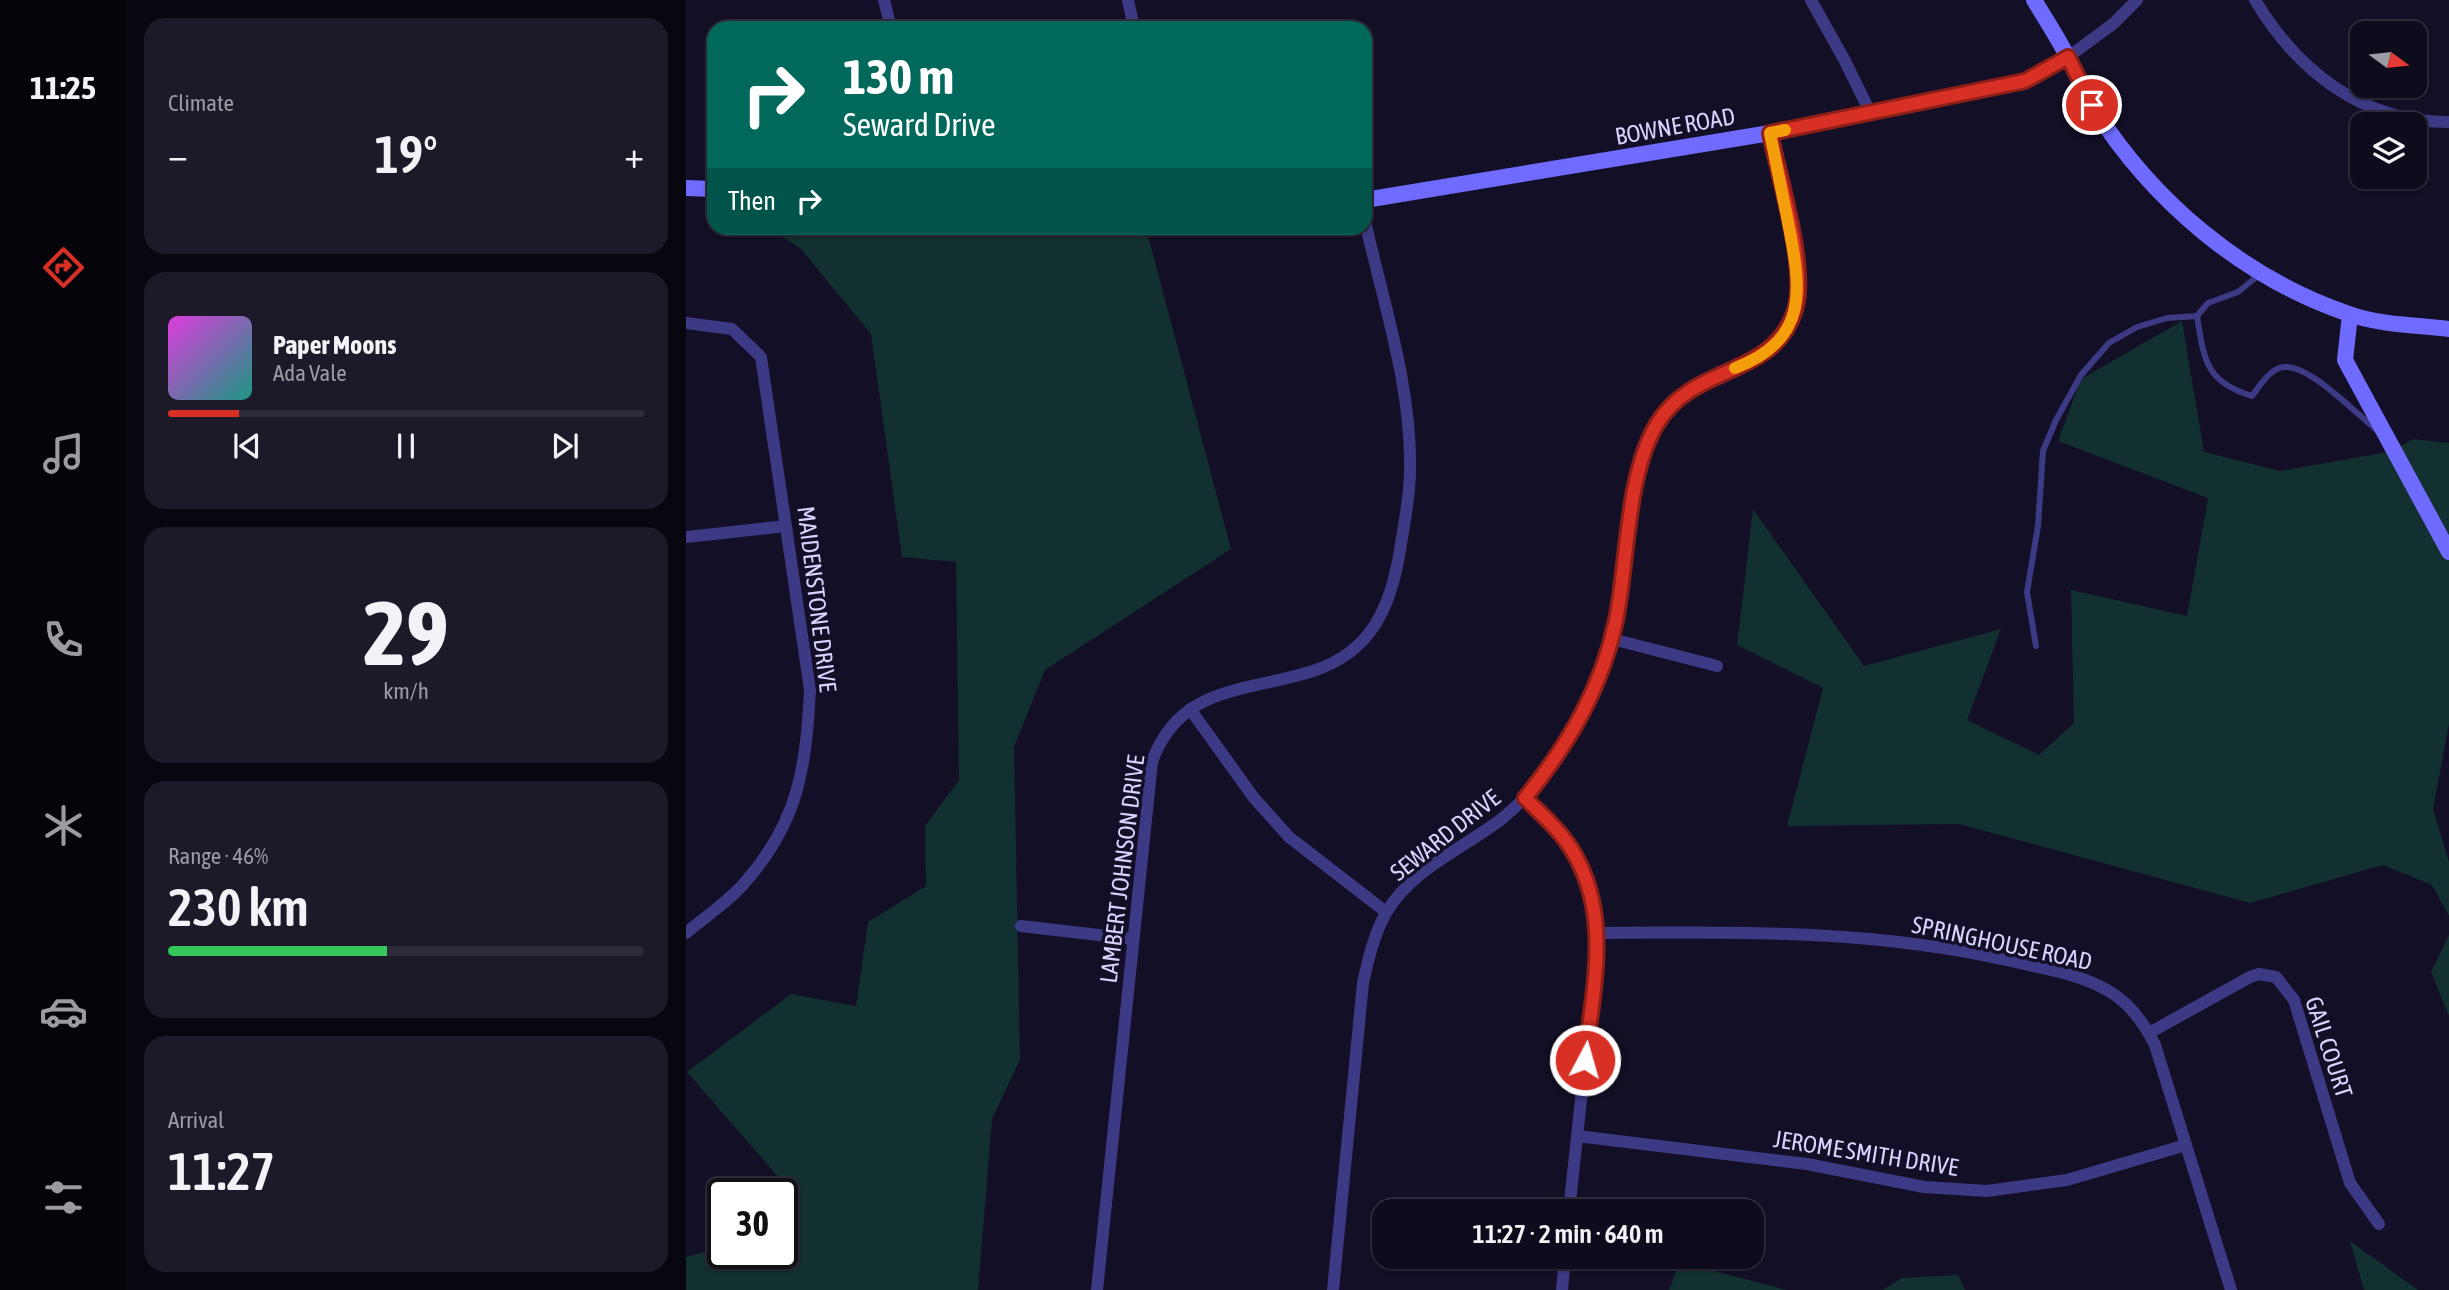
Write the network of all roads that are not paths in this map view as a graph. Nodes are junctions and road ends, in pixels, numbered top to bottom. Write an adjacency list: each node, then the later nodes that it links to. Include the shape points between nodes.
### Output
1 (884, 0): 7 (street)
2 (1128, 0): 8 (street)
3 (1811, 0): 10 (street)
4 (2034, 0): 9 (street)
5 (2137, 0): 9 (street)
6 (2255, 0): 11 (street, via 2301,62 2339,92 2367,107 2411,120)
7 (889, 21)
8 (1132, 21)
9 (2068, 57): 10 (street, BOWNE ROAD, via 2025,81); 17 (street, via 2092,105 2143,174 2199,229)
10 (1870, 112): 12 (street, BOWNE ROAD)
11 (2449, 122)
12 (1770, 133): 15 (street, BOWNE ROAD); 26 (street, SEWARD DRIVE, via 1798,272 1795,312 1770,350 1695,386 1657,424 1640,464)
13 (686, 188): 14 (street)
14 (707, 189)
15 (1372, 199)
16 (1368, 235): 29 (street, LAMBERT JOHNSON DRIVE, via 1410,438 1408,498 1392,591 1367,637 1338,660 1211,696)
17 (2262, 272): 18 (street); 19 (lane, via 2238,292 2208,303)
18 (2350, 315): 21 (street); 22 (street, via 2345,360)
19 (2197, 316): 22 (lane, via 2208,370 2232,390 2252,396 2272,372 2283,367 2302,370); 27 (lane, via 2137,327 2109,344 2081,374 2056,420 2043,451 2027,592)
20 (686, 323): 23 (street, MAIDENSTONE DRIVE, via 732,329 761,357)
21 (2449, 329)
22 (2387, 438): 25 (street)
23 (786, 526): 24 (street); 33 (street, MAIDENSTONE DRIVE, via 810,690 799,790 774,843 747,882)
24 (686, 537)
25 (2449, 552)
26 (1612, 639): 28 (street); 30 (street, SEWARD DRIVE, via 1578,724)
27 (2036, 646)
28 (1717, 666)
29 (1190, 709): 31 (street, via 1254,798 1289,837); 35 (street, LAMBERT JOHNSON DRIVE, via 1173,722 1152,762)
30 (1525, 798): 31 (street, SEWARD DRIVE, via 1422,873); 34 (street, via 1561,834 1580,865)
31 (1386, 912): 43 (street, SEWARD DRIVE, via 1363,983)
32 (1021, 926): 35 (street)
33 (686, 933)
34 (1599, 933): 36 (street, SPRINGHOUSE ROAD, via 1784,931 1853,935 1949,949 2087,980 2118,997); 37 (street)
35 (1133, 939): 42 (street, LAMBERT JOHNSON DRIVE)
36 (2148, 1033): 38 (street, SPRINGHOUSE ROAD, via 2164,1069); 40 (street, GAIL COURT, via 2250,977 2276,977 2294,1000 2350,1183)
37 (1577, 1136): 38 (street, JEROME SMITH DRIVE, via 1807,1164 1924,1187 1987,1191 2067,1180); 39 (street)
38 (2186, 1145): 45 (street, SPRINGHOUSE ROAD)
39 (1570, 1199)
40 (2379, 1224)
41 (1564, 1269): 44 (street)
42 (1097, 1290)
43 (1333, 1290)
44 (1562, 1290)
45 (2231, 1290)

